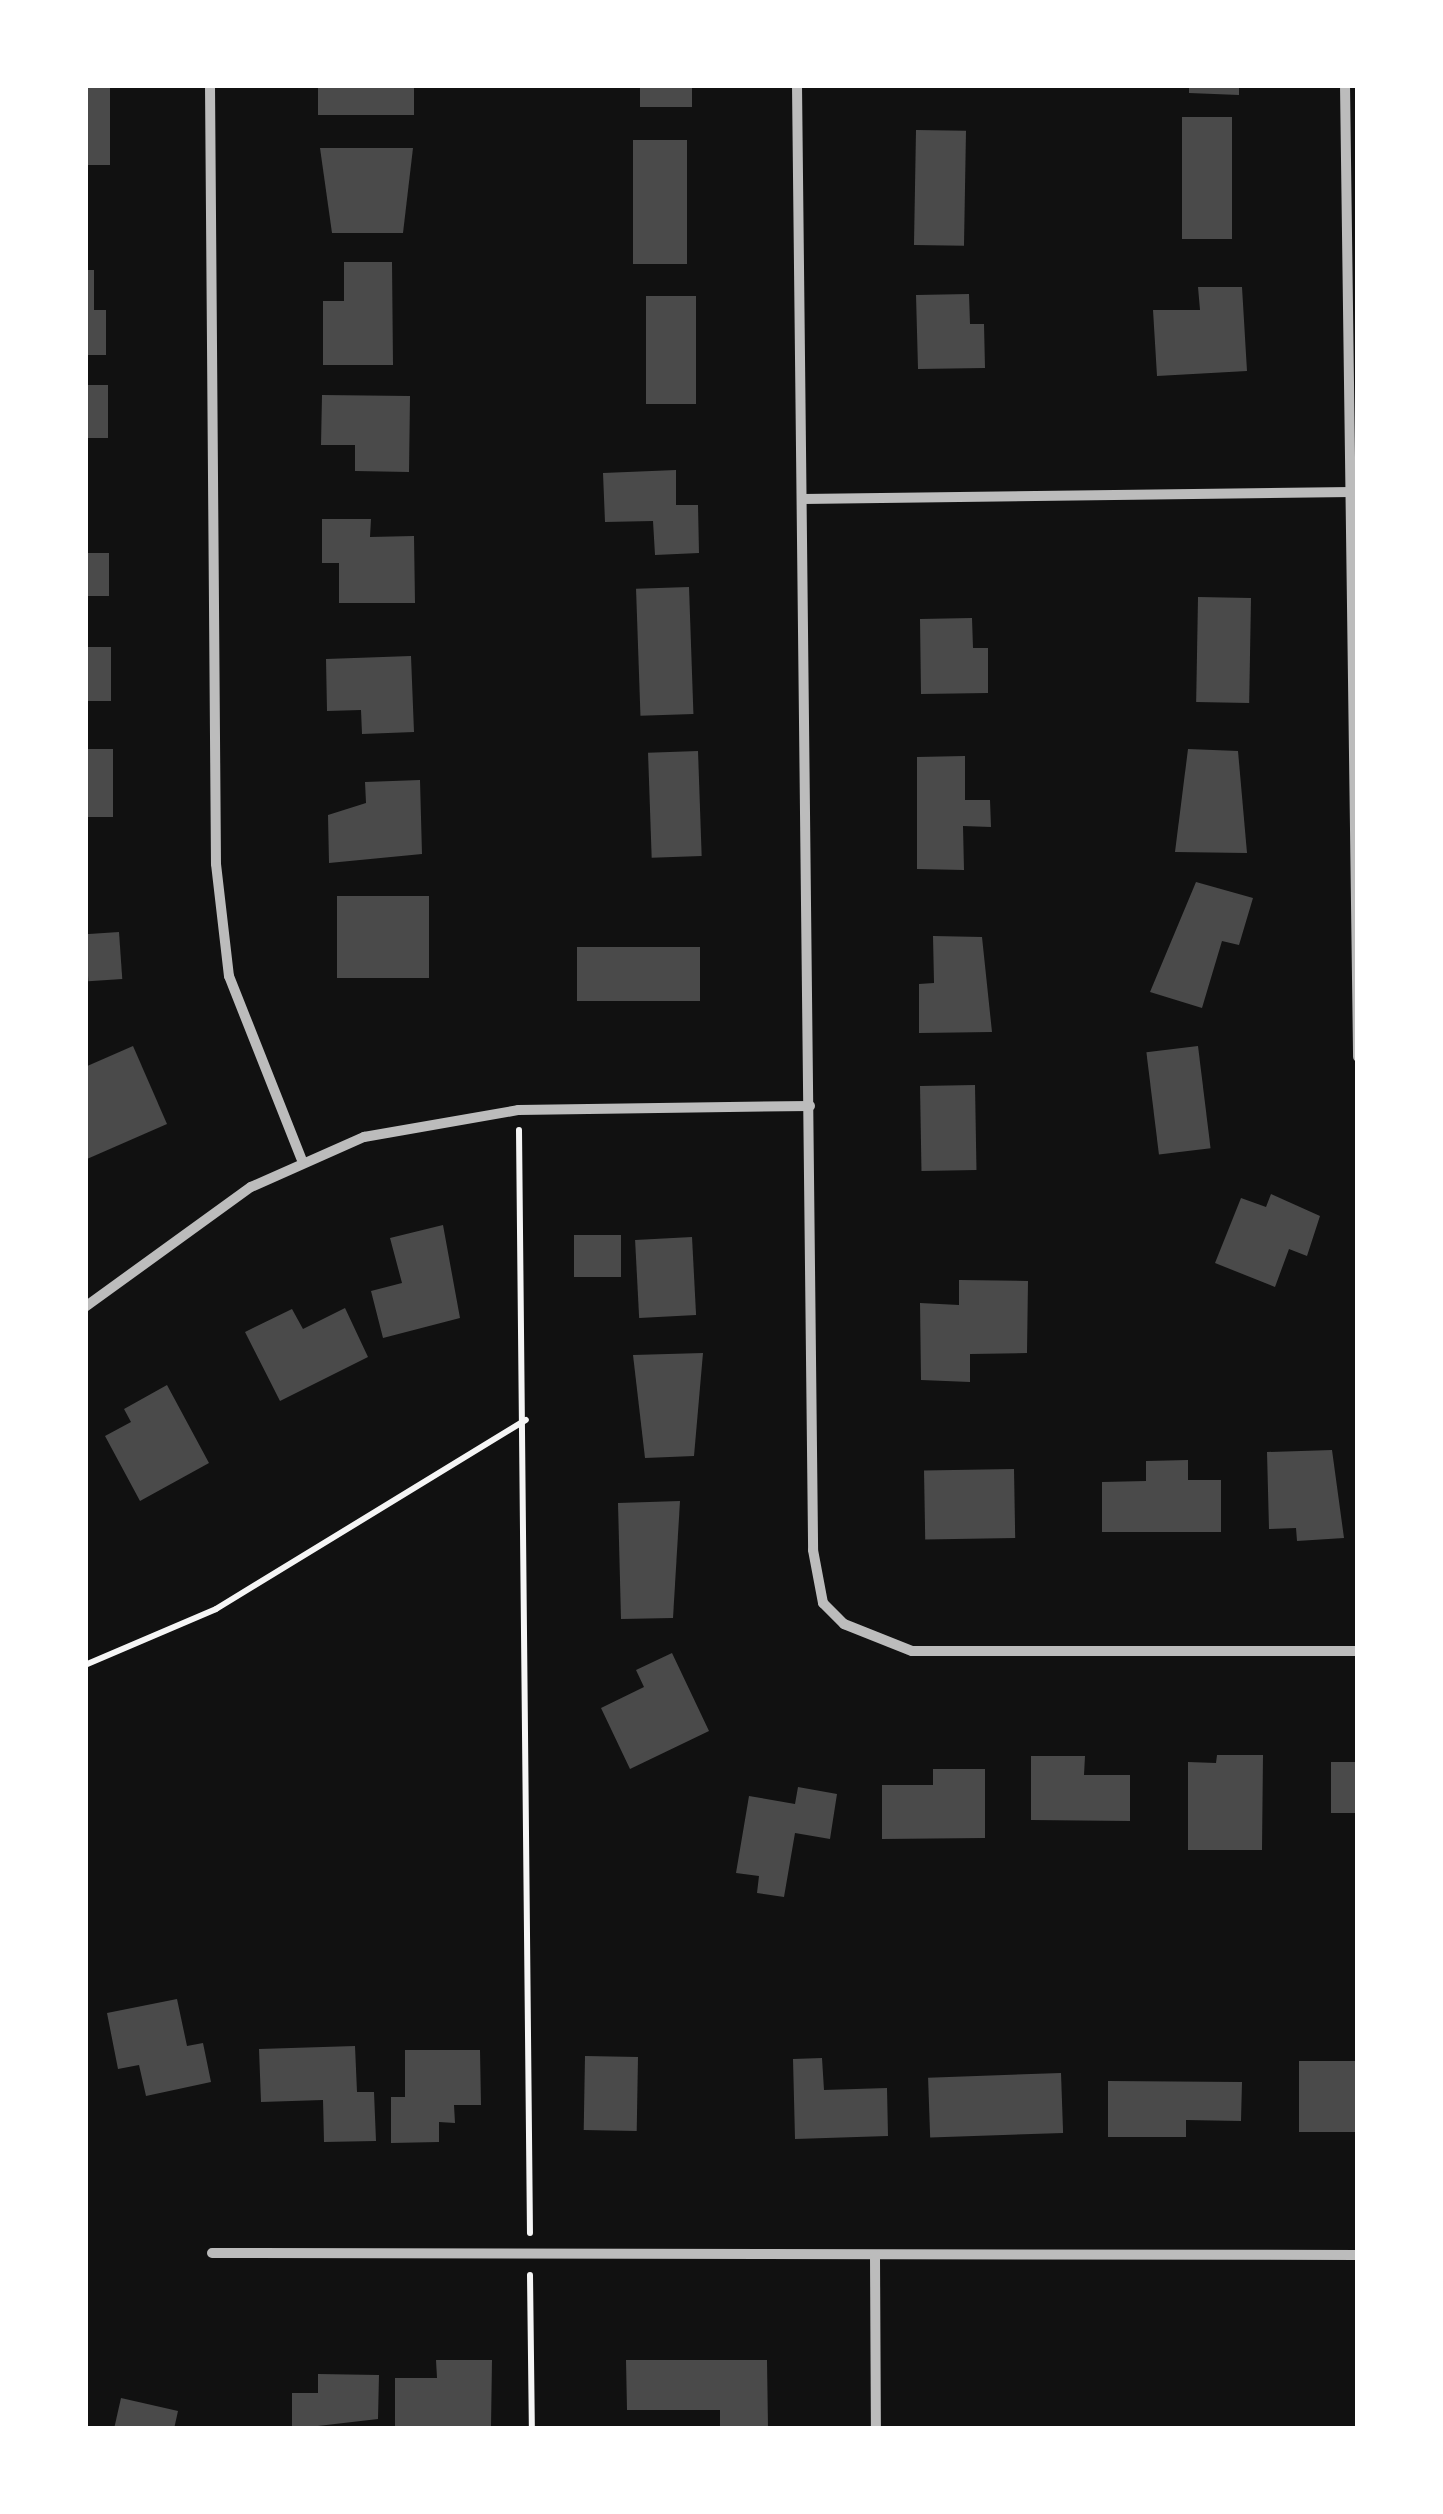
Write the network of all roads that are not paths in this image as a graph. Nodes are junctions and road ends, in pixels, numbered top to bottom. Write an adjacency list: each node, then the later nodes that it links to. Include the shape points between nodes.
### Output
1 (210, 85): 8 (street, via 216,864 229,976)
2 (797, 85): 5 (street)
3 (1345, 85): 4 (street)
4 (1352, 492): 5 (street); 6 (street)
5 (803, 499): 7 (street)
6 (1358, 1057)
7 (810, 1106): 8 (street, via 518,1110 418,1124); 10 (street, via 813,1550 823,1603 844,1624 912,1651)
8 (301, 1158): 9 (street)
9 (85, 1307)
10 (1358, 1651)
11 (212, 2253): 13 (street)
12 (1358, 2254): 13 (street)
13 (875, 2256): 14 (street)
14 (876, 2429)

